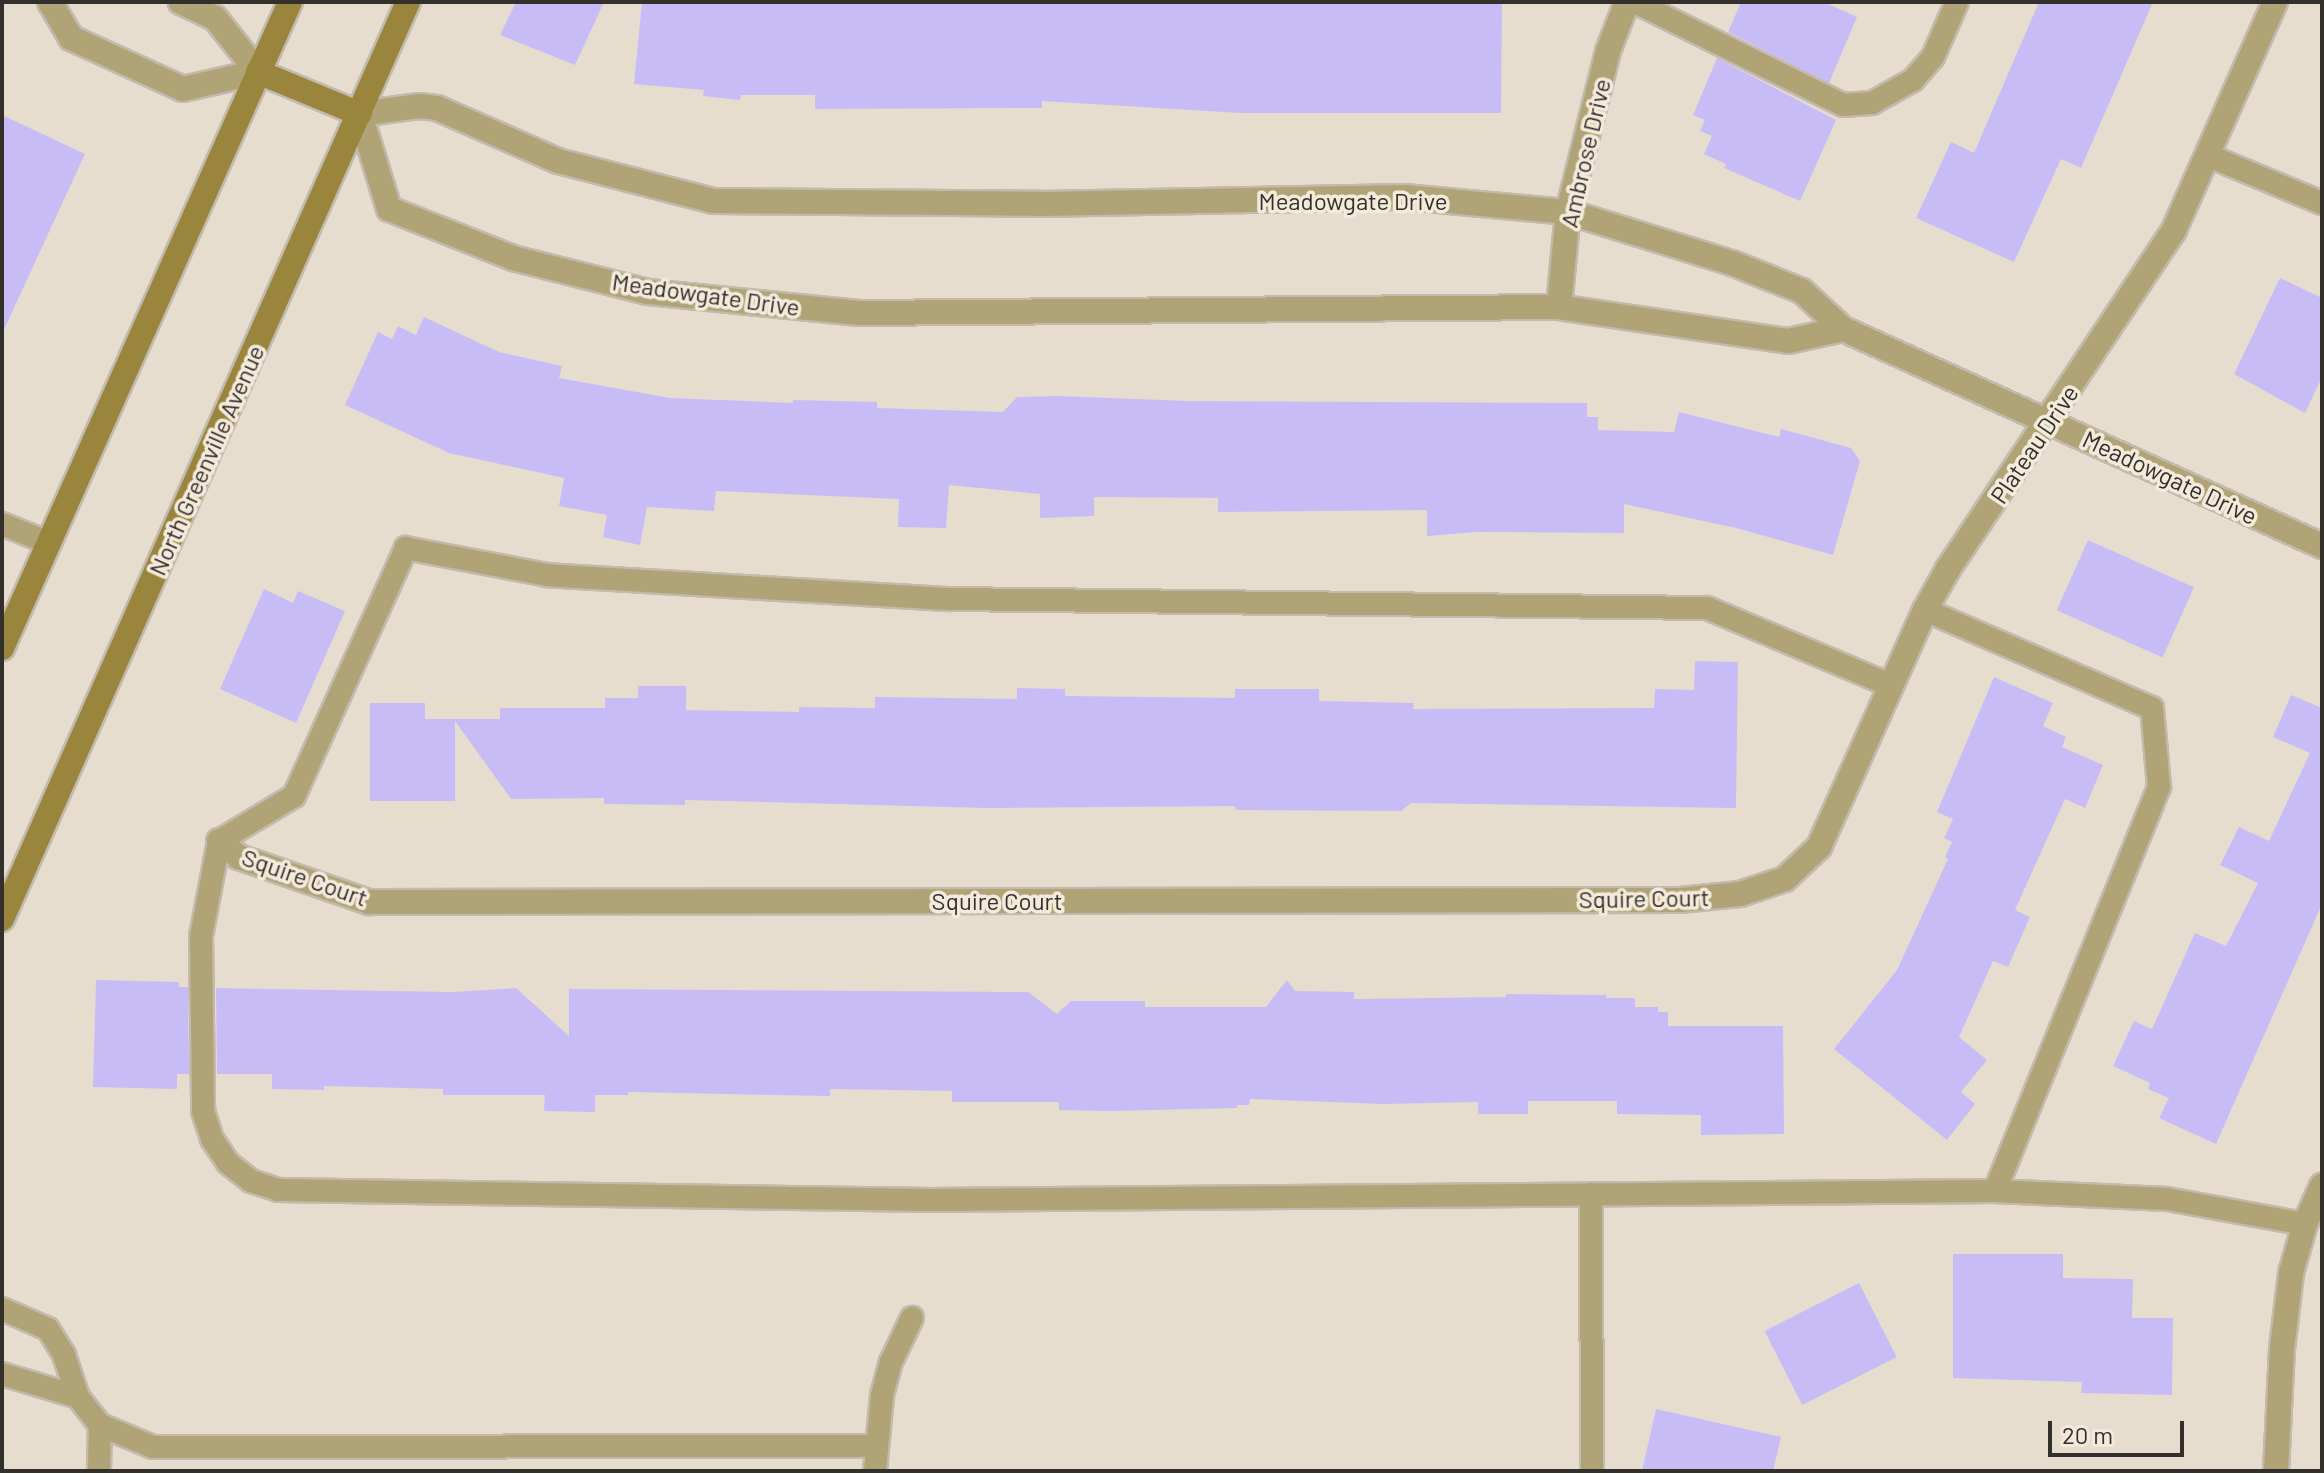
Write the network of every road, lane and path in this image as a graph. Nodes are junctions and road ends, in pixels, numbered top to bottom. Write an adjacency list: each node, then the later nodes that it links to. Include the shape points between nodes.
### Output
1 (50, 2): 9 (street, via 71,38 183,89)
2 (180, 2): 9 (street, via 215,18)
3 (290, 2): 9 (main road)
4 (408, 2): 10 (main road, North Greenville Avenue)
5 (1627, 2): 13 (street, Ambrose Drive, via 1608,51)
6 (1635, 2): 7 (lane, via 1843,105 1872,103 1913,80 1933,57)
7 (1957, 2)
8 (2275, 2): 11 (street, Plateau Drive)
9 (258, 72): 10 (main road); 18 (main road)
10 (360, 114): 13 (street, Meadowgate Drive, via 437,108 558,161 714,201 1040,204 1405,197); 14 (street, Meadowgate Drive, via 389,209 513,258 648,292 859,313); 25 (main road, North Greenville Avenue)
11 (2209, 156): 12 (lane); 16 (street, Plateau Drive, via 2174,230)
12 (2322, 203)
13 (1568, 212): 14 (street, Ambrose Drive); 15 (street, Meadowgate Drive, via 1732,263 1802,291)
14 (1559, 307): 15 (street, Meadowgate Drive, via 1788,341)
15 (1843, 329): 16 (street, Meadowgate Drive)
16 (2050, 421): 19 (street, Meadowgate Drive); 20 (street, Plateau Drive)
17 (2, 524): 18 (lane)
18 (49, 543): 21 (main road)
19 (2322, 546)
20 (1925, 610): 22 (street, Plateau Drive); 27 (lane, via 2152,708 2159,787)
21 (2, 648)
22 (1892, 686): 23 (lane, via 1707,608 948,599 547,575 406,548 294,796); 24 (street, Plateau Drive, via 1819,847)
23 (219, 841): 24 (street, Squire Court, via 239,857 369,902 1680,900 1740,894); 28 (lane, via 201,936 203,1111 212,1139 228,1163 251,1181 278,1190 930,1200)
24 (1785, 879)
25 (2, 919)
26 (2322, 1186): 29 (street)
27 (1995, 1191): 28 (lane); 29 (lane, via 2167,1199)
28 (1591, 1194): 38 (lane)
29 (2305, 1224): 39 (street, via 2291,1273 2282,1349)
30 (2, 1309): 33 (lane, via 48,1329 64,1355)
31 (912, 1318): 35 (lane, via 891,1362)
32 (2, 1374): 33 (lane)
33 (78, 1397): 34 (lane)
34 (100, 1425): 35 (lane, via 153,1447); 36 (lane)
35 (875, 1446): 37 (lane)
36 (99, 1471)
37 (875, 1471)
38 (1592, 1471)
39 (2276, 1471)

